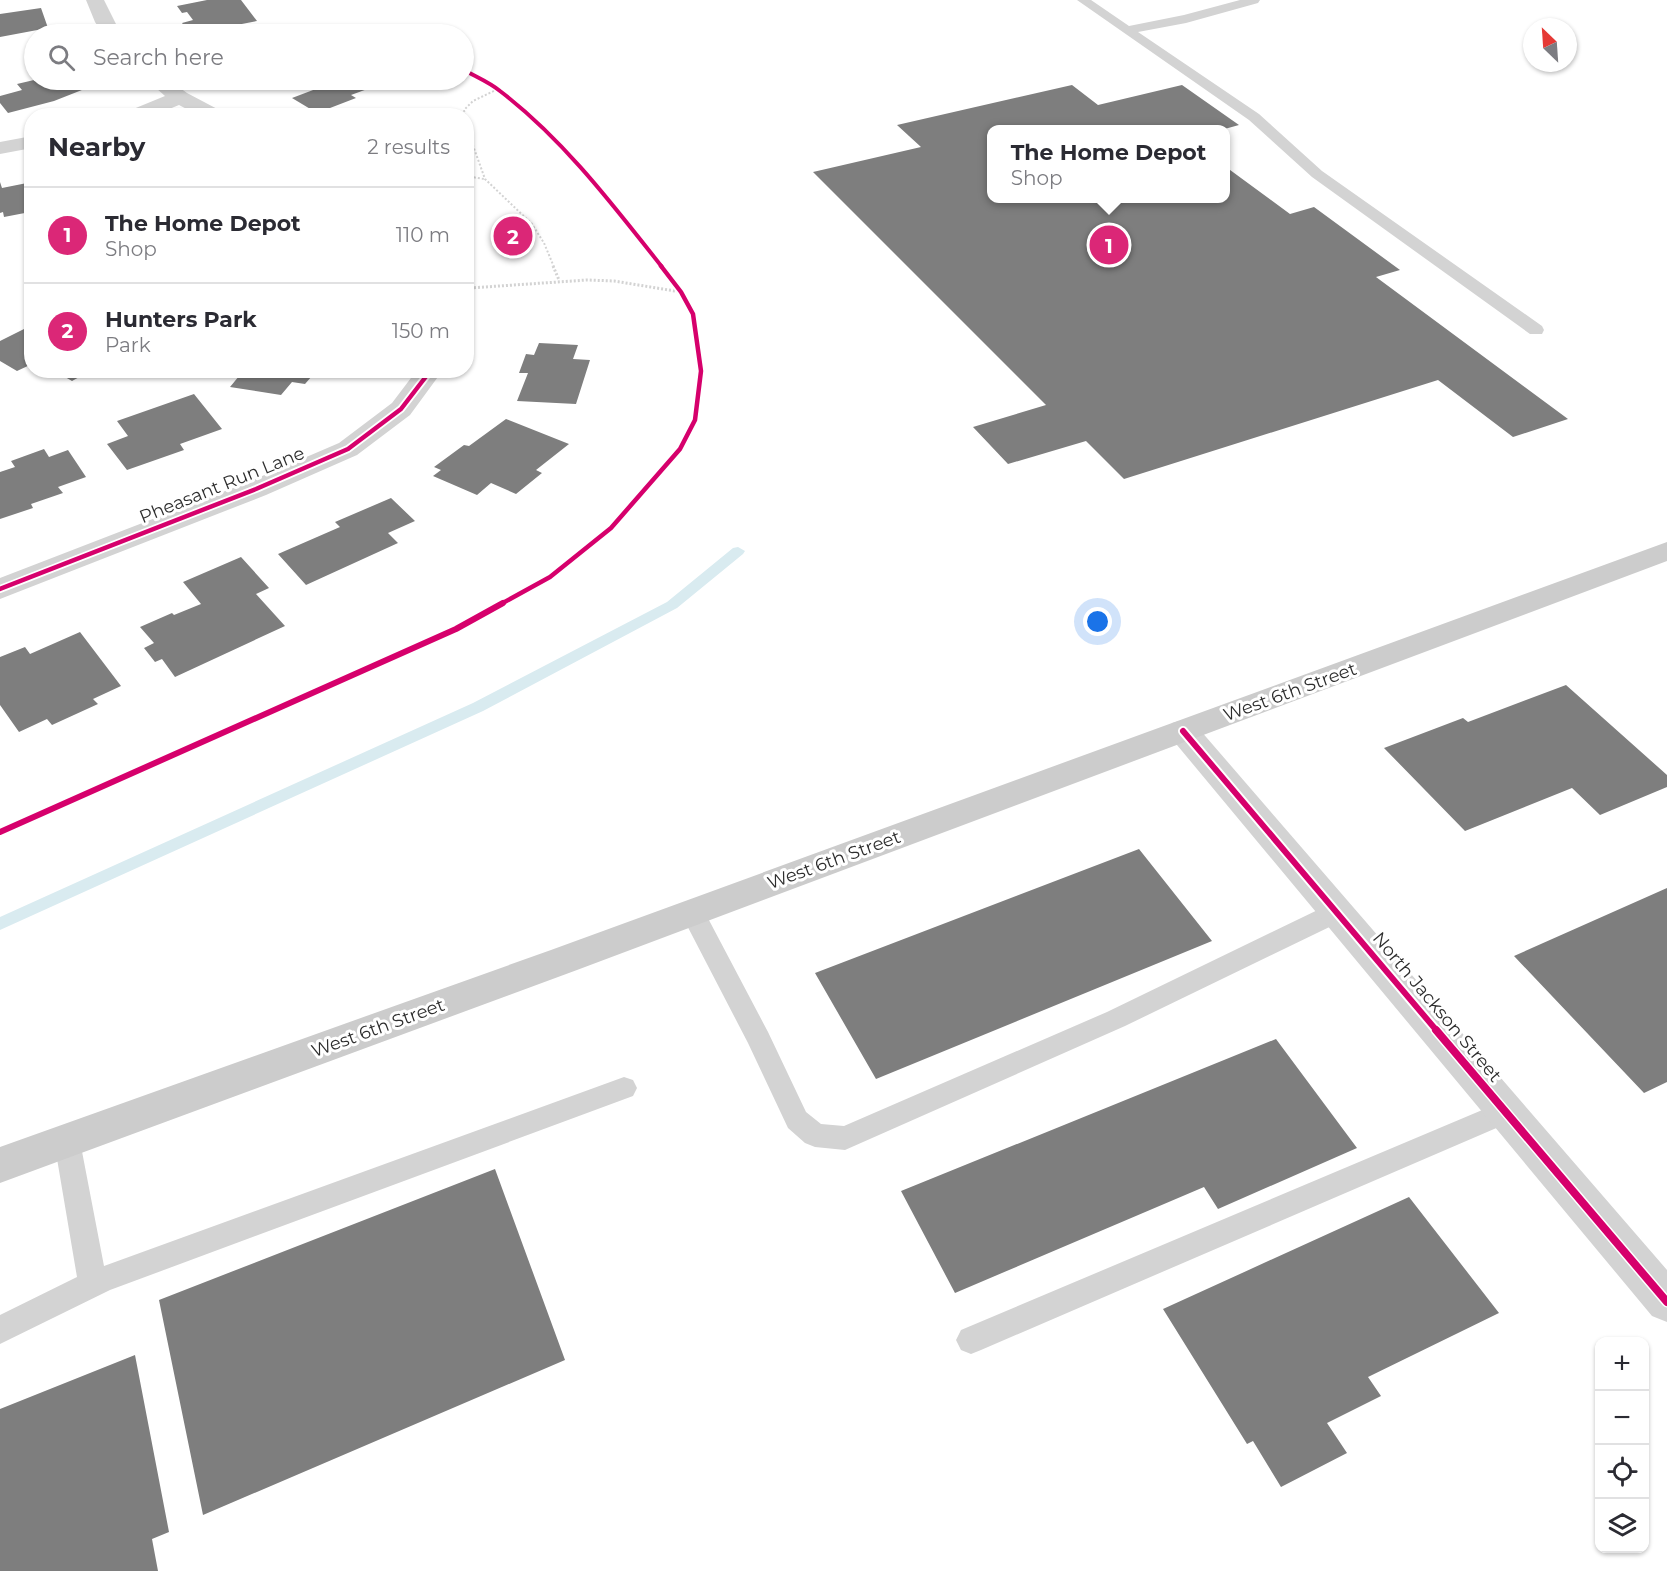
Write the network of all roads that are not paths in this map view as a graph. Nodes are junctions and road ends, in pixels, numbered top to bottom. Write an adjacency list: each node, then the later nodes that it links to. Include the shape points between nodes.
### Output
1 (95, 0): 4 (street)
2 (1083, 0): 5 (lane)
3 (1254, 0): 5 (lane)
4 (105, 24)
5 (1128, 30): 12 (lane, via 1254,117 1317,174)
6 (171, 90): 7 (street)
7 (180, 97): 8 (street); 9 (street)
8 (153, 108)
9 (201, 108)
10 (24, 144): 11 (street)
11 (0, 148)
12 (1536, 330)
13 (425, 378): 15 (street, Pheasant Run Lane, via 401,409 348,449)
14 (1667, 551): 16 (main road, West 6th Street)
15 (0, 589)
16 (1184, 731): 17 (main road, West 6th Street); 18 (street, North Jackson Street)
17 (692, 912): 18 (lane, via 797,1120 815,1135 845,1138 1116,1019); 21 (main road, West 6th Street)
18 (1337, 912): 20 (street, North Jackson Street)
19 (624, 1088): 23 (lane)
20 (1506, 1112): 24 (street, North Jackson Street); 26 (lane)
21 (67, 1141): 22 (main road, West 6th Street); 23 (lane)
22 (0, 1165)
23 (93, 1284): 25 (lane)
24 (1667, 1302)
25 (0, 1330)
26 (971, 1340)

